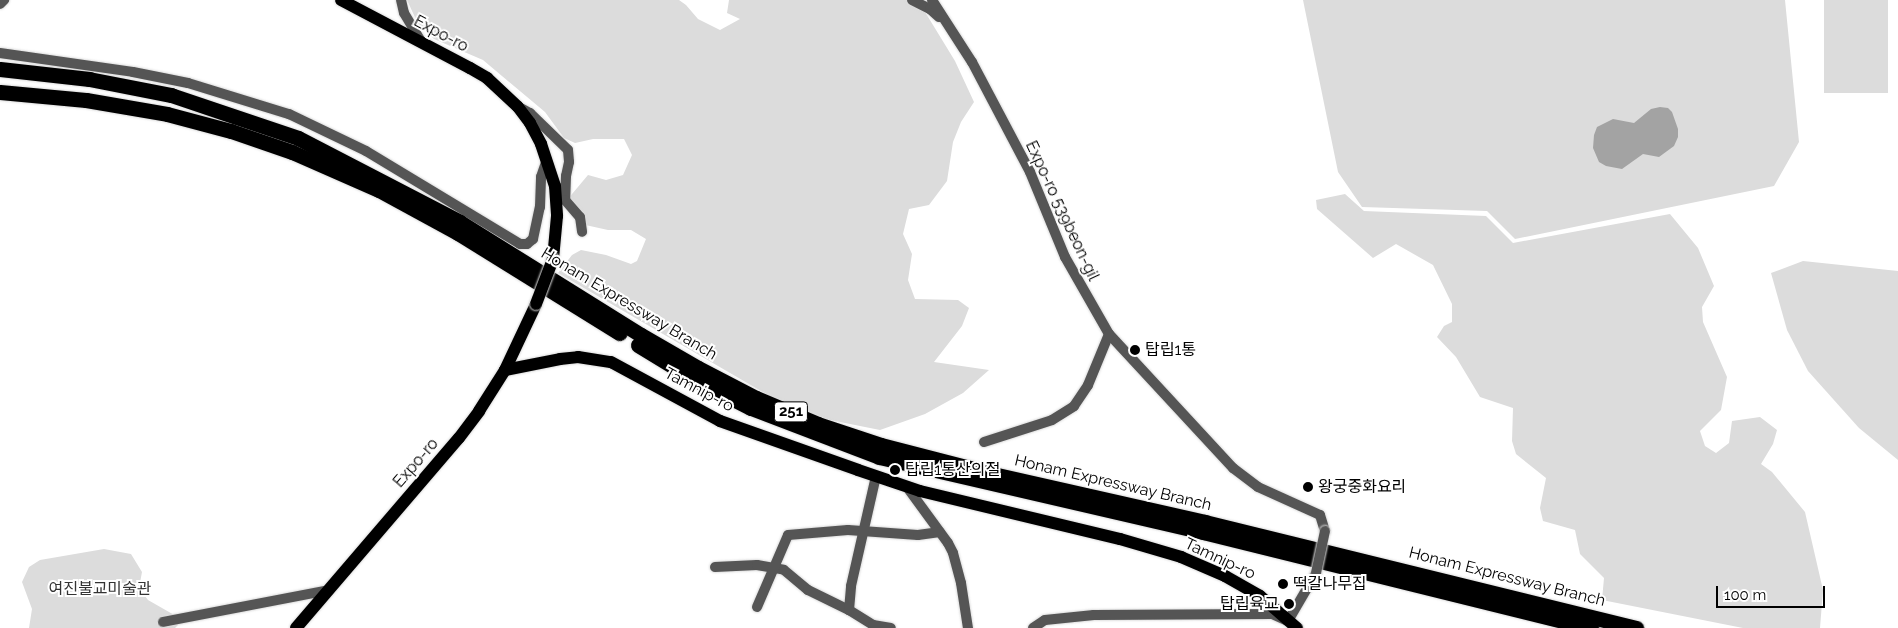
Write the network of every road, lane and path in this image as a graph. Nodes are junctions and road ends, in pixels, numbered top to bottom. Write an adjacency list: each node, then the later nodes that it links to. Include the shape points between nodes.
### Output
1 (4, 0): 6 (street)
2 (341, 0): 8 (main road, Expo-ro)
3 (401, 0): 8 (street, via 404,13)
4 (932, 0): 7 (street)
5 (919, 1): 7 (street)
6 (0, 4)
7 (945, 22): 15 (street, Expo-ro 539beon-gil, via 972,62 1030,172 1065,258)
8 (422, 42): 12 (main road, Expo-ro, via 487,78)
9 (0, 53): 13 (street, via 188,83 288,114 366,151 520,244 527,244 533,239 540,207 541,177)
10 (0, 69): 34 (highway, Honam Expressway Branch / 251, via 89,79 171,95 298,138 460,222 698,368 756,398 818,424 881,445 997,475 1224,526)
11 (0, 92): 33 (highway, Honam Expressway Branch / 251, via 86,100 167,114 292,152 379,190 458,233 700,382 751,408 879,457 1203,532)
12 (518, 107): 13 (main road, Expo-ro, via 530,123); 14 (street, Expo-ro, via 530,113 568,150 565,200 580,217)
13 (548, 160): 16 (main road, Expo-ro, bridge, via 557,201 553,259)
14 (582, 232)
15 (1109, 334): 17 (street, via 1088,385 1074,406 1052,420); 28 (street, Expo-ro 539beon-gil, bridge, via 1233,468 1258,486 1320,514 1325,530 1316,573)
16 (505, 370): 18 (main road, Tamnip-ro, via 560,358 611,362 720,421); 24 (main road, Expo-ro, via 459,438)
17 (984, 442)
18 (876, 476): 19 (main road, Tamnip-ro); 20 (street)
19 (907, 487): 21 (street); 28 (main road, Tamnip-ro, via 1181,557 1260,596)
20 (863, 531): 21 (street, via 918,536); 23 (street, via 788,535); 26 (street)
21 (940, 532): 31 (street, via 953,553)
22 (715, 567): 23 (street)
23 (772, 567): 25 (street); 26 (street, via 784,570 808,590)
24 (329, 590): 27 (street); 29 (main road, Expo-ro)
25 (757, 607)
26 (849, 610): 30 (street, via 873,625)
27 (163, 622)
28 (1292, 624): 32 (street, via 1272,614 1094,616 1045,620)
29 (296, 628)
30 (891, 628)
31 (968, 628)
32 (1033, 628)
33 (1591, 628)
34 (1636, 628)

